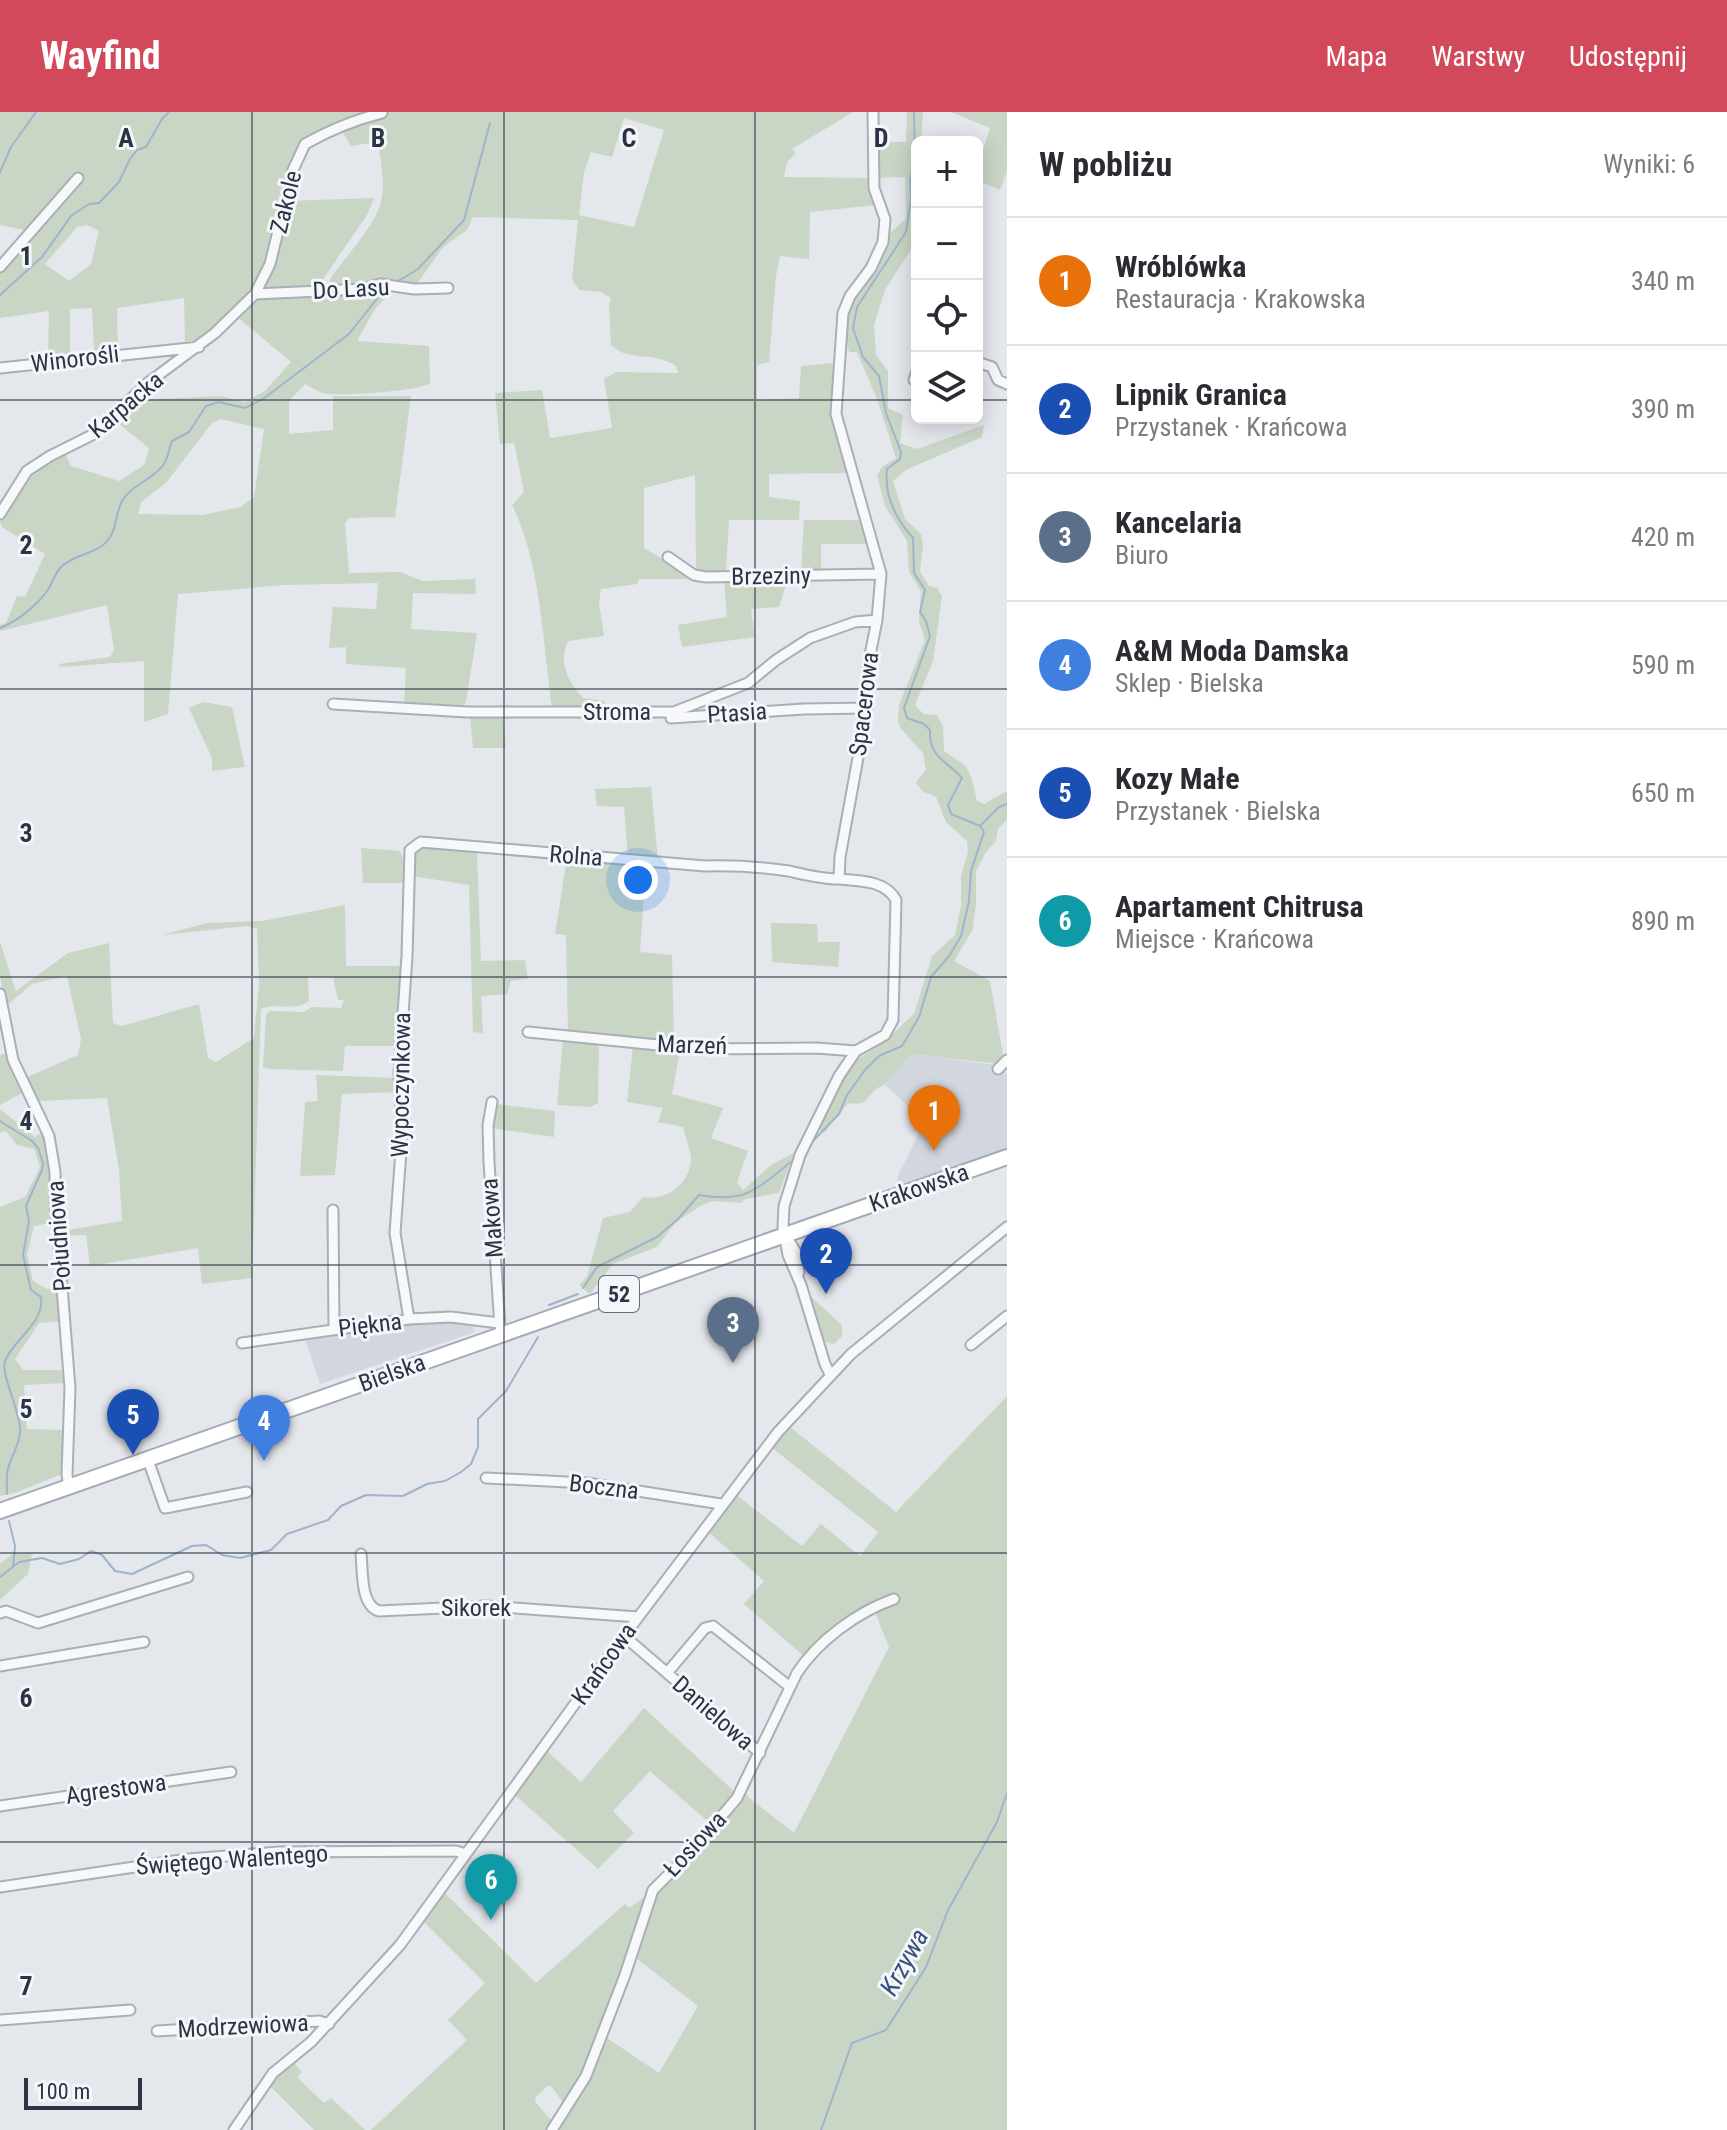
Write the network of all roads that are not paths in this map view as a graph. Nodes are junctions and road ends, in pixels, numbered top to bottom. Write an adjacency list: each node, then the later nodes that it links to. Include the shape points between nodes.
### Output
1 (873, 112): 13 (street, Spacerowa, via 874,188 885,219 883,242 843,313 836,414)
2 (382, 113): 6 (street, Zakole, via 345,122 305,144 280,212 270,264)
3 (78, 178): 4 (street)
4 (0, 267)
5 (448, 288): 6 (street, Do Lasu, via 380,284)
6 (255, 294): 7 (street, Karpacka)
7 (199, 347): 9 (street, Winorośli); 11 (street, Karpacka, via 149,382 92,435 27,471)
8 (983, 364): 10 (street)
9 (0, 368)
10 (1007, 384)
11 (0, 514)
12 (668, 557): 13 (street, Brzeziny, via 706,577)
13 (881, 574): 14 (street, Spacerowa)
14 (877, 620): 15 (street, Stroma, via 810,638 748,683 674,712 467,712); 16 (street, Spacerowa, via 867,670)
15 (333, 704)
16 (867, 708): 17 (street, Ptasia); 19 (street, Spacerowa)
17 (607, 719)
18 (410, 850): 19 (street, Rolna, via 421,842); 31 (street, Wypoczynkowa, via 395,1233)
19 (839, 879): 22 (street, via 885,887 897,910 891,1028 879,1041)
20 (0, 994): 39 (street, Południowa, via 13,1060 49,1136 55,1172 70,1388)
21 (528, 1032): 22 (street, Marzeń, via 698,1049)
22 (856, 1051): 29 (street, via 800,1155 784,1206)
23 (1007, 1060): 24 (street)
24 (998, 1069)
25 (492, 1102): 32 (street, Makowa, via 489,1162)
26 (1007, 1157): 29 (main road, Krakowska / 52)
27 (333, 1210): 33 (street)
28 (1007, 1227): 36 (street, Krańcowa)
29 (785, 1235): 32 (main road, Bielska / 52); 36 (street)
30 (1007, 1316): 35 (street)
31 (409, 1319): 32 (street, Piękna, via 451,1317); 33 (street, Piękna)
32 (500, 1328): 37 (main road, Bielska / 52)
33 (334, 1329): 34 (street, Piękna)
34 (242, 1343)
35 (971, 1345)
36 (830, 1374): 41 (street, Krańcowa)
37 (148, 1460): 39 (main road, Bielska / 52); 40 (street, via 165,1508)
38 (486, 1478): 41 (street, Boczna, via 587,1483)
39 (69, 1487): 42 (main road, Bielska / 52)
40 (247, 1492)
41 (721, 1504): 47 (street, Krańcowa)
42 (0, 1511)
43 (361, 1554): 47 (street, Sikorek, via 373,1610 486,1606)
44 (188, 1577): 46 (street, via 38,1623)
45 (894, 1599): 52 (street, Łosiowa, via 876,1605 821,1644)
46 (3, 1612)
47 (638, 1617): 48 (street, Krańcowa)
48 (624, 1636): 51 (street, Danielowa); 56 (street, Krańcowa)
49 (144, 1642): 50 (street)
50 (0, 1666)
51 (667, 1673): 52 (street, Danielowa, via 705,1628 713,1626); 53 (street, Danielowa)
52 (790, 1687): 53 (street, Łosiowa)
53 (760, 1753): 63 (street, Łosiowa, via 737,1798 653,1890 586,2076)
54 (231, 1772): 55 (street, Agrestowa)
55 (0, 1806)
56 (466, 1854): 57 (street, Świętego Walentego, via 279,1852 188,1859); 60 (street, Krańcowa, via 400,1945)
57 (0, 1887)
58 (130, 2010): 59 (street)
59 (0, 2020)
60 (329, 2024): 61 (street, Modrzewiowa); 62 (street, Krańcowa, via 273,2073)
61 (157, 2031)
62 (234, 2130)
63 (552, 2130)

